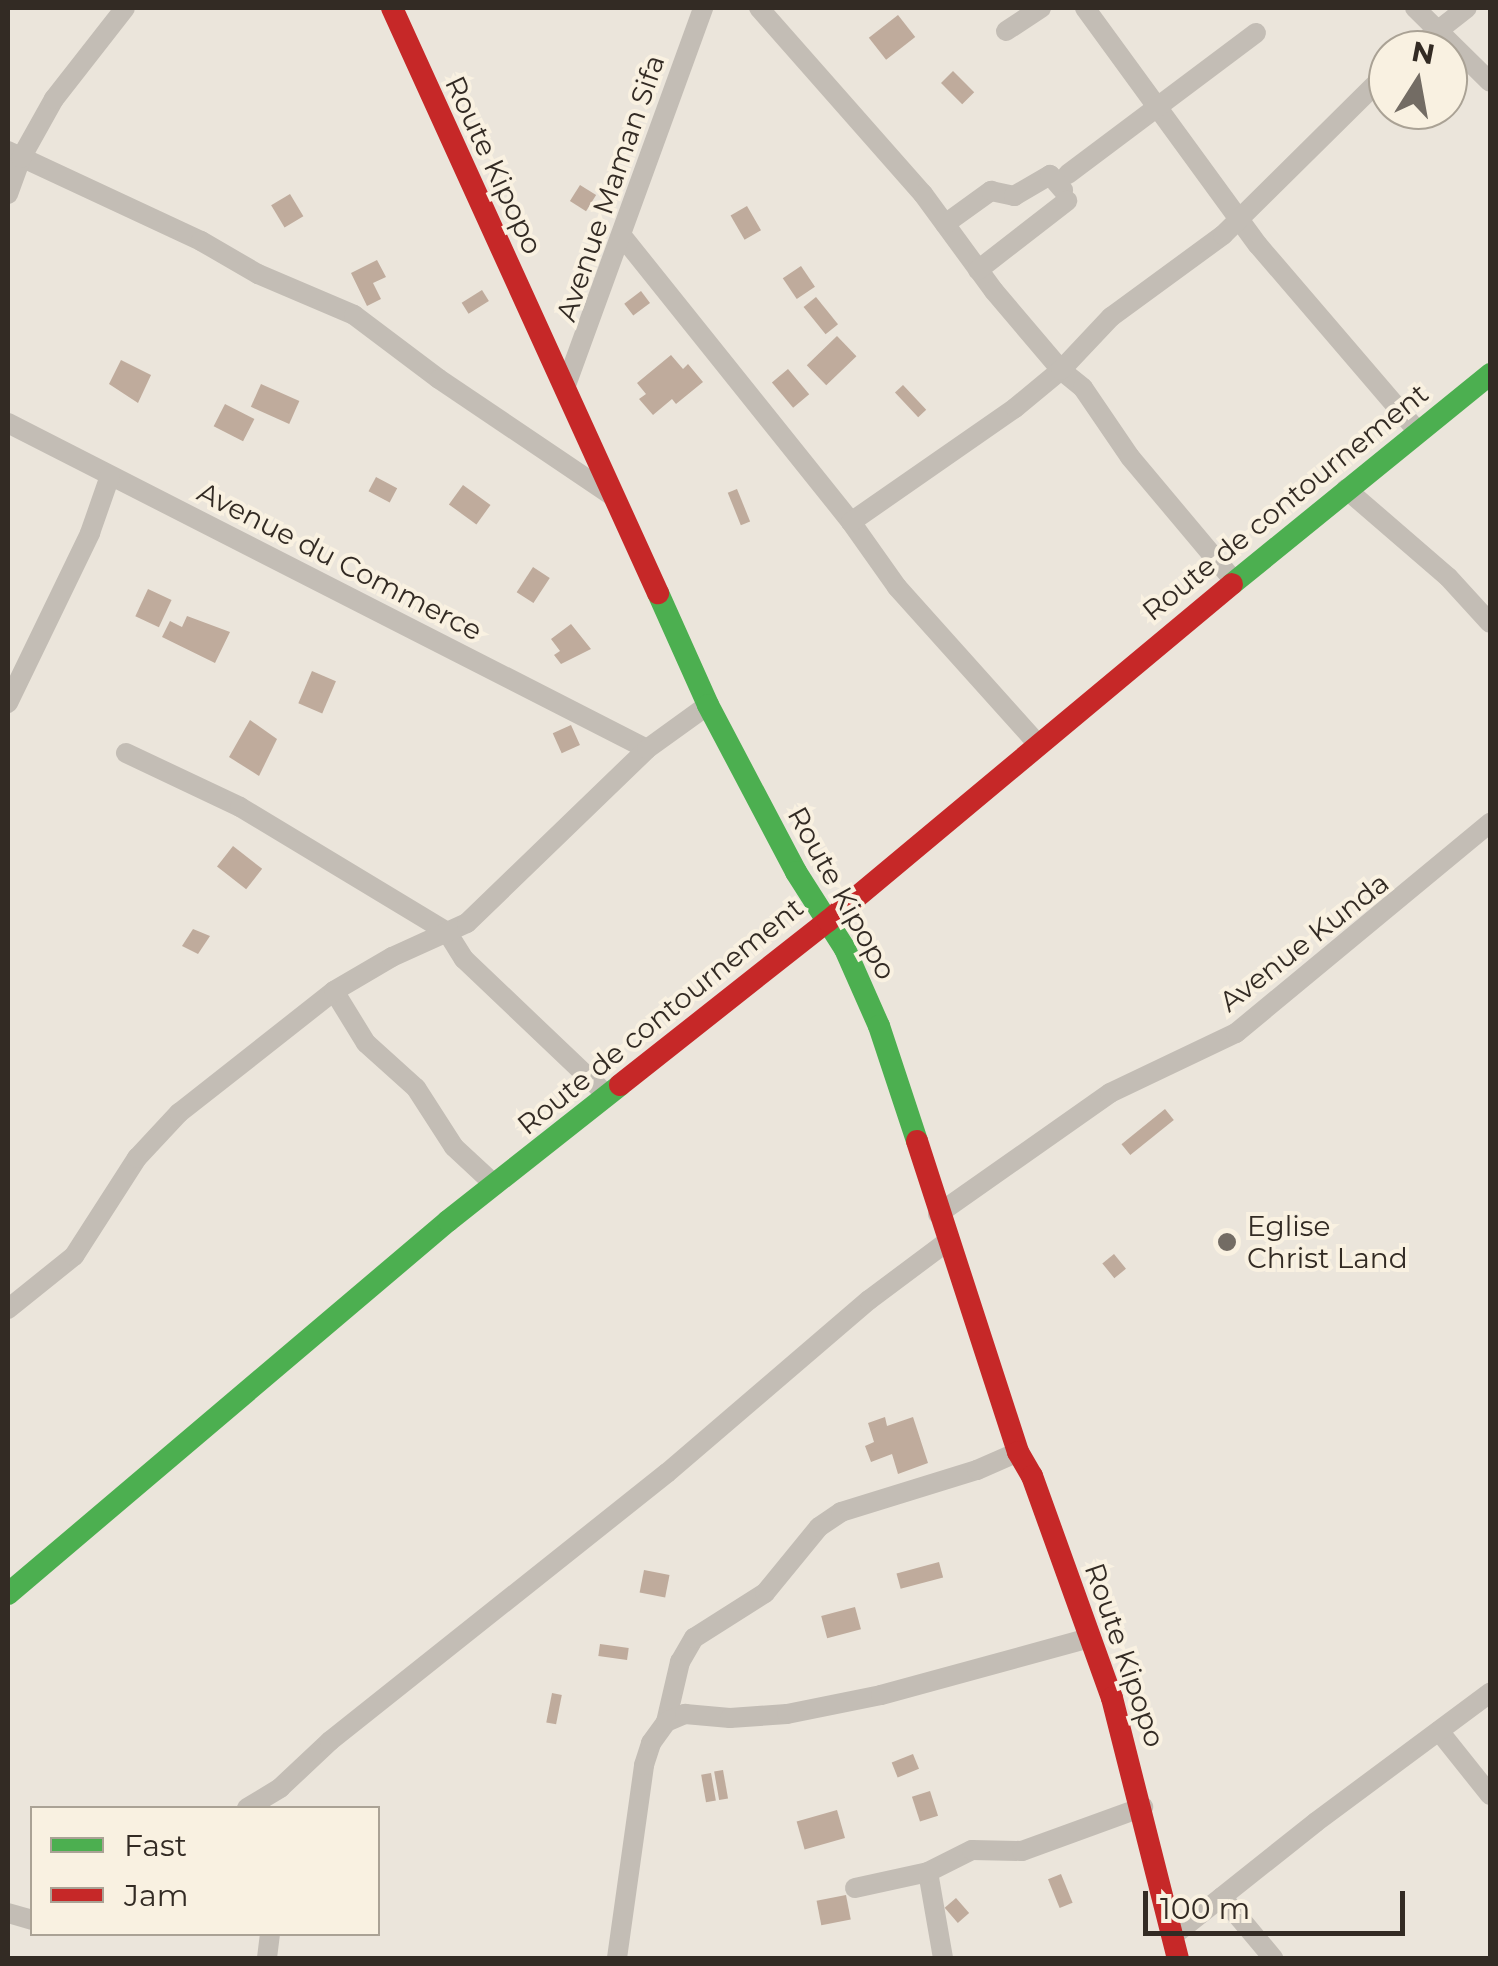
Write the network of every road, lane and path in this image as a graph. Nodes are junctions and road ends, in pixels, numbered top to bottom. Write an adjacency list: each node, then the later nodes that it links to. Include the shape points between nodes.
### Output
1 (124, 8): 16 (street)
2 (392, 8): 25 (main road, Route Kipopo)
3 (703, 8): 21 (street, Avenue Maman Sifa)
4 (759, 8): 20 (street)
5 (1042, 8): 10 (street)
6 (1085, 8): 15 (street)
7 (1415, 8): 9 (street)
8 (1467, 8): 9 (street)
9 (1436, 30)
10 (1006, 32)
11 (1256, 33): 15 (street)
12 (1468, 61): 13 (street)
13 (1490, 82)
14 (1368, 91): 19 (street)
15 (1157, 106): 17 (street); 19 (street)
16 (14, 154): 18 (street); 30 (street, via 354,314)
17 (1066, 188): 20 (street, via 1050,175 1014,196 991,191); 22 (street)
18 (8, 194)
19 (1238, 218): 23 (street, via 1110,317); 27 (street)
20 (945, 224): 22 (street)
21 (622, 236): 25 (street, Avenue Maman Sifa); 31 (street)
22 (978, 270): 23 (street)
23 (1061, 370): 31 (street); 32 (street, via 1083,388 1130,457)
24 (1490, 374): 27 (main road, Route de contournement)
25 (566, 385): 30 (main road, Route Kipopo)
26 (8, 423): 28 (street, Avenue du Commerce)
27 (1418, 432): 29 (main road, Route de contournement)
28 (110, 476): 34 (street); 37 (street, Avenue du Commerce)
29 (1346, 488): 32 (main road, Route de contournement); 33 (street, via 1448,576)
30 (614, 498): 35 (main road, Route Kipopo)
31 (851, 522): 36 (street, via 897,586)
32 (1235, 582): 36 (main road, Route de contournement)
33 (1490, 623)
34 (8, 703)
35 (708, 705): 37 (street); 40 (main road, Route Kipopo)
36 (1037, 743): 40 (main road, Route de contournement)
37 (647, 749): 41 (street, via 486,906)
38 (126, 753): 41 (street, via 240,807)
39 (1490, 823): 45 (street, Avenue Kunda, via 1236,1033 1110,1093)
40 (828, 921): 43 (main road, Route de contournement); 45 (main road, Route Kipopo, via 879,1026)
41 (447, 932): 42 (street); 43 (street, via 464,960)
42 (334, 992): 44 (street, via 366,1042 416,1088 454,1147); 47 (street, via 163,1128 74,1256)
43 (607, 1094): 44 (main road, Route de contournement)
44 (495, 1185): 49 (main road, Route de contournement)
45 (938, 1214): 46 (main road, Route Kipopo)
46 (948, 1241): 48 (main road, Route Kipopo); 55 (street, via 330,1741)
47 (8, 1309)
48 (1018, 1452): 50 (main road, Route Kipopo); 52 (street, via 840,1512 765,1593 694,1638 672,1688)
49 (8, 1594)
50 (1089, 1638): 52 (street, via 787,1714 685,1714); 57 (main road, Route Kipopo)
51 (1490, 1693): 53 (street)
52 (666, 1722): 62 (street, via 644,1765)
53 (1439, 1732): 54 (street); 60 (street)
54 (1490, 1795)
55 (280, 1798): 56 (street)
56 (254, 1806)
57 (1143, 1807): 58 (street, via 1022,1851 972,1850); 61 (main road, Route Kipopo)
58 (928, 1872): 59 (street); 63 (street)
59 (855, 1888)
60 (1222, 1897): 61 (street); 65 (street)
61 (1174, 1935): 64 (main road, Route Kipopo)
62 (617, 1958)
63 (943, 1958)
64 (1178, 1958)
65 (1273, 1958)

